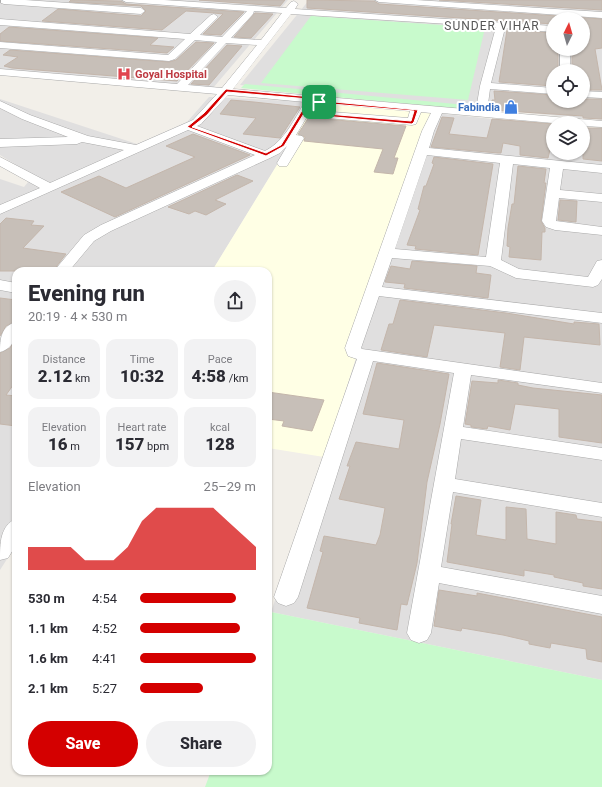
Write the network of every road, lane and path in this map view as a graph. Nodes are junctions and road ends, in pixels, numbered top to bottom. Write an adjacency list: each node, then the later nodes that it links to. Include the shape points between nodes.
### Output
1 (126, 0): 9 (street)
2 (232, 0): 9 (street)
3 (297, 0): 10 (street)
4 (379, 0): 6 (street)
5 (4, 1): 8 (street)
6 (426, 2): 7 (street)
7 (483, 3): 13 (street)
8 (40, 4): 11 (street); 17 (street)
9 (225, 7): 10 (street)
10 (289, 11): 20 (street); 26 (street)
11 (151, 12)
12 (250, 12): 25 (street)
13 (546, 13)
14 (602, 14): 15 (street)
15 (590, 15)
16 (198, 16): 24 (street, via 214,17)
17 (5, 22): 18 (street); 21 (street)
18 (37, 25): 23 (street); 27 (street)
19 (160, 25): 23 (street)
20 (501, 25): 22 (street); 31 (street)
21 (0, 28)
22 (546, 28)
23 (149, 34): 24 (street)
24 (192, 37): 25 (street); 29 (street)
25 (224, 40): 26 (street); 32 (street)
26 (264, 43): 34 (street)
27 (3, 46): 29 (street, via 164,58 172,57)
28 (167, 46): 29 (street)
29 (182, 47)
30 (4, 74): 32 (street); 34 (street)
31 (485, 86): 33 (street); 42 (street)
32 (180, 87): 34 (street)
33 (546, 90)
34 (225, 92): 38 (street); 47 (street, via 206,114)
35 (590, 94): 36 (street)
36 (602, 95)
37 (0, 104): 48 (street)
38 (313, 104): 39 (street); 42 (street); 43 (street); 52 (street, via 282,145); 55 (street)
39 (370, 106): 40 (street); 43 (street)
40 (416, 110): 41 (street); 43 (street, via 412,122)
41 (436, 112): 44 (street); 51 (street)
42 (481, 114): 46 (street)
43 (364, 118)
44 (546, 121)
45 (590, 124): 46 (street)
46 (602, 125)
47 (189, 127): 50 (street); 52 (street)
48 (85, 140): 49 (street); 50 (street)
49 (0, 143)
50 (137, 149): 60 (street)
51 (422, 151): 53 (street); 65 (street)
52 (266, 155): 68 (street, via 106,228 89,238)
53 (507, 159): 56 (street); 66 (street)
54 (0, 161): 59 (street)
55 (283, 163)
56 (557, 165): 57 (street); 61 (street)
57 (602, 169)
58 (0, 175): 59 (street)
59 (31, 178): 60 (street)
60 (50, 188): 63 (street)
61 (553, 193): 62 (street); 64 (street, via 549,221 551,224)
62 (602, 198)
63 (0, 210)
64 (602, 231)
65 (386, 253): 66 (street); 71 (street)
66 (493, 262): 67 (street, via 516,272 593,282)
67 (602, 264)
68 (64, 267)
69 (0, 285): 70 (street)
70 (12, 287)
71 (373, 291): 72 (street); 75 (street, via 353,348 354,352)
72 (602, 318)
73 (12, 332): 74 (street)
74 (0, 347)
75 (367, 355): 76 (street); 85 (street)
76 (462, 369): 77 (street); 78 (street)
77 (602, 388)
78 (452, 432): 79 (street); 80 (street)
79 (602, 454)
80 (444, 484): 81 (street); 84 (street)
81 (602, 510)
82 (12, 533): 83 (street)
83 (0, 552)
84 (429, 573): 86 (street); 87 (street)
85 (286, 597)
86 (602, 605)
87 (419, 633)

